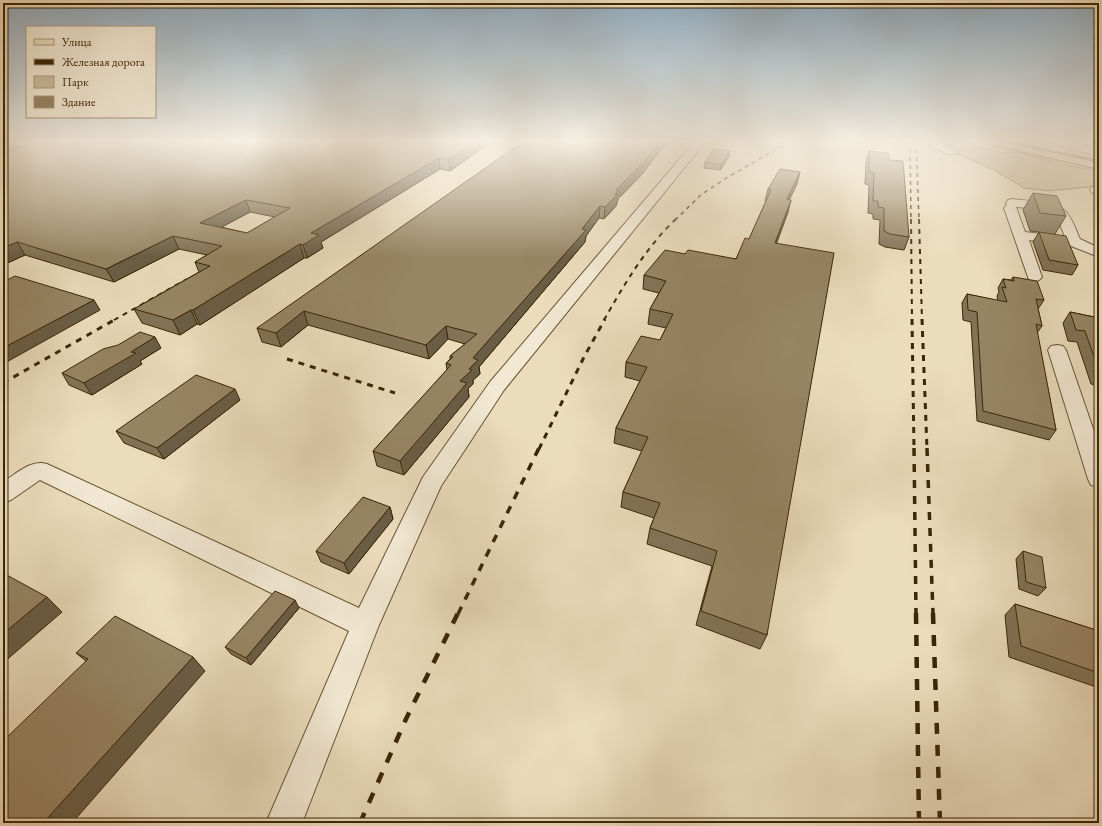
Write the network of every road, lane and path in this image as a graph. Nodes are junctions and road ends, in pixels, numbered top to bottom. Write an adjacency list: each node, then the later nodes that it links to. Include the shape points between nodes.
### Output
1 (670, 180): 9 (street, via 497,386 431,483)
2 (1020, 235): 3 (street); 3 (street, via 1011,205 1058,211); 5 (street)
3 (1074, 242): 4 (street)
4 (1099, 253)
5 (1034, 277)
6 (1057, 350): 7 (street)
7 (1099, 479)
8 (3, 494): 9 (street, via 39,470)
9 (365, 625): 10 (street)
10 (284, 823)

